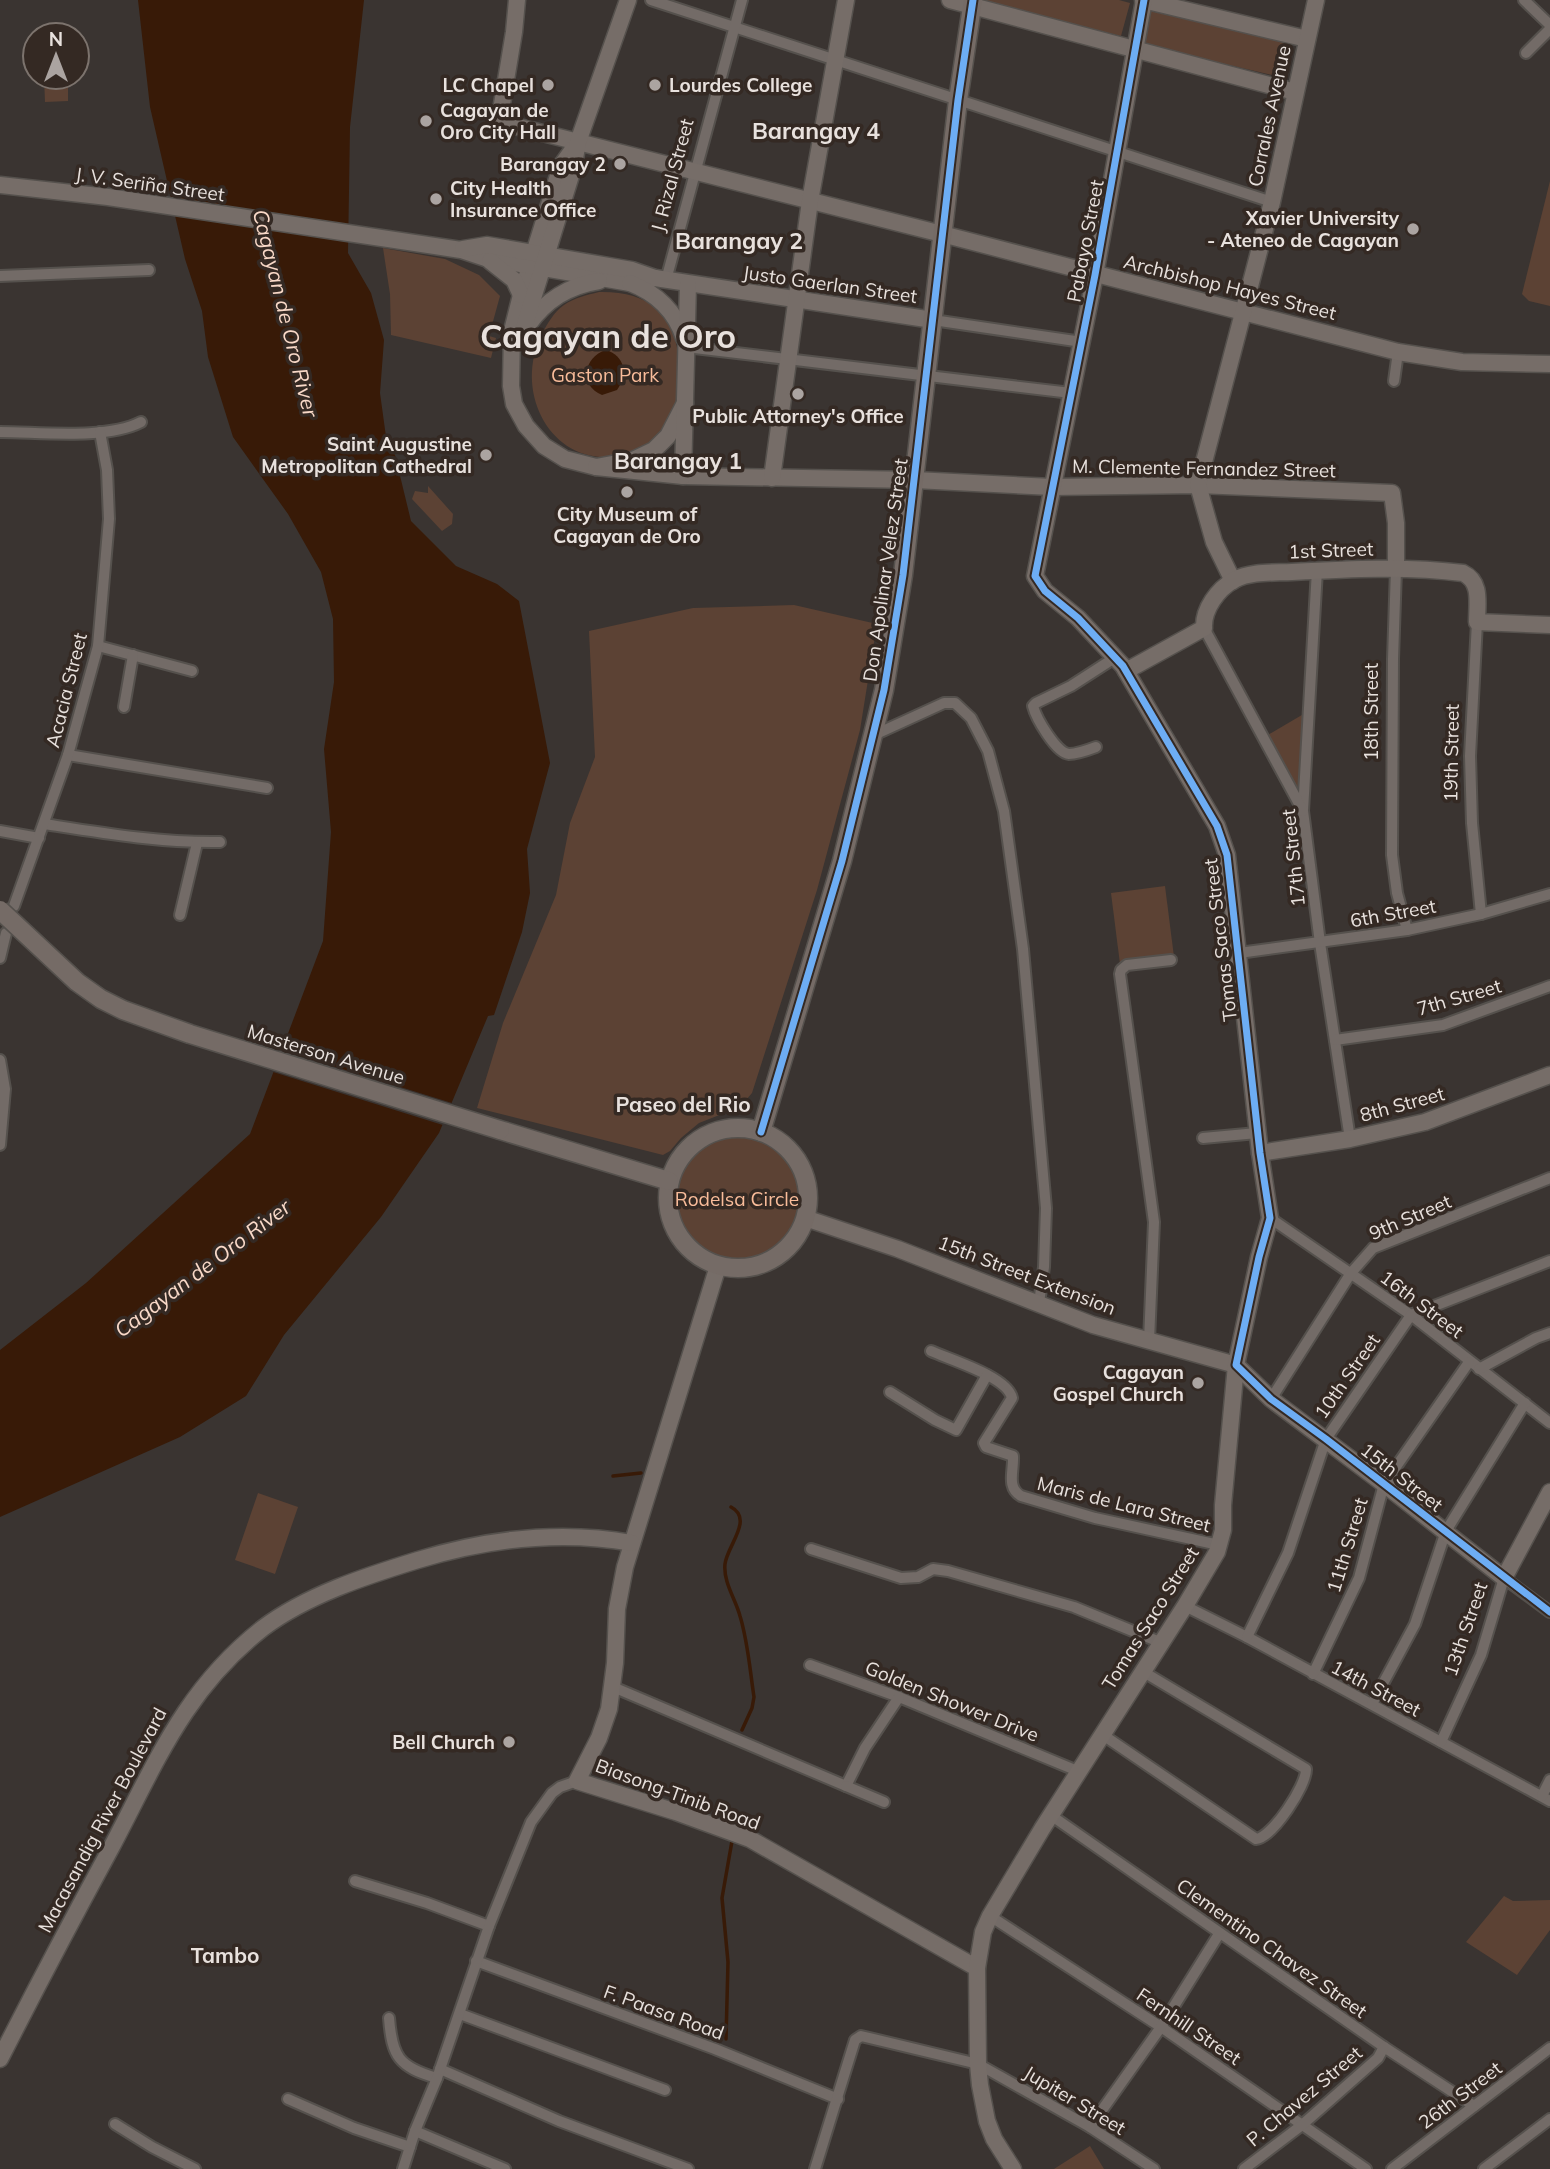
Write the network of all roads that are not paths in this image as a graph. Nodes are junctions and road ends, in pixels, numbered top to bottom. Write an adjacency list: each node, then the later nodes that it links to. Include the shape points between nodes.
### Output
1 (517, 0): 19 (street, Archbishop Hayes Street, via 499,122)
2 (628, 0): 19 (street)
3 (651, 0): 12 (street)
4 (743, 0): 12 (street, J. Rizal Street)
5 (846, 0): 16 (street)
6 (950, 0): 10 (street)
7 (1144, 0): 13 (street); 14 (street, Pabayo Street)
8 (1316, 0): 13 (street, Corrales Avenue)
9 (1524, 0): 11 (street)
10 (972, 3): 14 (street); 18 (main road, Don Apolinar Velez Street)
11 (1550, 27): 15 (street)
12 (735, 28): 16 (street); 21 (street, J. Rizal Street)
13 (1307, 39): 17 (street, Corrales Avenue)
14 (1136, 50): 17 (street); 20 (street, Pabayo Street)
15 (1526, 53)
16 (835, 60): 18 (street); 23 (street)
17 (1296, 92): 24 (street, Corrales Avenue)
18 (958, 100): 20 (street); 25 (main road, Don Apolinar Velez Street)
19 (578, 142): 21 (street, Archbishop Hayes Street); 28 (street, via 573,169)
20 (1117, 152): 24 (street); 30 (street, Pabayo Street)
21 (695, 172): 23 (street, Archbishop Hayes Street); 32 (street, J. Rizal Street)
22 (0, 185): 26 (street, J. V. Seriña Street)
23 (810, 201): 25 (street, Archbishop Hayes Street); 38 (street)
24 (1272, 202): 39 (street, Corrales Avenue)
25 (942, 234): 30 (street, Archbishop Hayes Street); 36 (main road, Don Apolinar Velez Street)
26 (461, 250): 27 (street, J. V. Seriña Street); 28 (street, J. V. Seriña Street, via 487,245)
27 (485, 258): 28 (street, J. V. Seriña Street); 37 (street, via 514,280)
28 (537, 260): 32 (street, Justo Gaerlan Street, via 632,270); 33 (street, Justo Gaerlan Street); 37 (street); 42 (street)
29 (149, 270): 31 (street)
30 (1095, 275): 39 (street, Archbishop Hayes Street); 43 (street, Pabayo Street)
31 (0, 276)
32 (660, 279): 34 (street, Justo Gaerlan Street); 35 (street, Justo Gaerlan Street)
33 (611, 280): 34 (street, Justo Gaerlan Street); 42 (street, via 561,293 543,306)
34 (630, 282): 44 (street, via 667,307)
35 (688, 284): 38 (street, Justo Gaerlan Street); 44 (street)
36 (936, 293): 40 (street); 41 (main road, Don Apolinar Velez Street)
37 (521, 295): 46 (street)
38 (796, 300): 40 (street, Justo Gaerlan Street); 47 (street)
39 (1242, 311): 45 (street, Archbishop Hayes Street); 60 (street, Corrales Avenue)
40 (905, 316): 41 (street, Justo Gaerlan Street)
41 (933, 320): 43 (street, Justo Gaerlan Street); 49 (main road, Don Apolinar Velez Street)
42 (522, 334): 46 (street)
43 (1082, 342): 51 (street, Pabayo Street)
44 (687, 347): 47 (street); 52 (street)
45 (1398, 352): 48 (street, Archbishop Hayes Street, via 1462,362); 50 (street)
46 (511, 358): 56 (street, via 512,396 526,426 554,453)
47 (788, 358): 49 (street); 58 (street)
48 (1550, 364)
49 (926, 374): 51 (street); 59 (main road, Don Apolinar Velez Street)
50 (1394, 381)
51 (1071, 393): 61 (street, Pabayo Street)
52 (685, 403): 56 (street, via 668,436 654,450 633,460); 57 (street)
53 (141, 422): 55 (street)
54 (0, 432): 55 (street)
55 (100, 432): 70 (street, Acacia Street, via 108,519)
56 (596, 467): 57 (street, M. Clemente Fernandez Street)
57 (682, 476): 58 (street, M. Clemente Fernandez Street)
58 (772, 478): 59 (street, M. Clemente Fernandez Street)
59 (915, 480): 61 (street, M. Clemente Fernandez Street); 76 (main road, Don Apolinar Velez Street, via 894,635)
60 (1198, 485): 61 (street, M. Clemente Fernandez Street); 62 (street, M. Clemente Fernandez Street); 65 (street, via 1214,542)
61 (1052, 487): 72 (street, Tomas Saco Street, via 1037,581)
62 (1392, 493): 63 (street, 18th Street)
63 (1396, 569): 64 (street, 1st Street); 66 (street, 1st Street, via 1463,573 1474,581); 90 (street, 18th Street, via 1392,855)
64 (1318, 570): 65 (street, 1st Street, via 1259,573); 80 (street, 17th Street)
65 (1233, 581): 69 (street, via 1208,607)
66 (1478, 592): 67 (street, 19th Street)
67 (1477, 622): 68 (street); 88 (street, 19th Street, via 1470,756)
68 (1550, 625)
69 (1204, 628): 74 (street); 80 (street)
70 (98, 646): 71 (street); 78 (street, Acacia Street)
71 (133, 655): 73 (street); 75 (street)
72 (1116, 657): 74 (street, Tomas Saco Street); 77 (street, via 1034,706 1062,752)
73 (192, 671)
74 (1126, 671): 93 (street, Tomas Saco Street, via 1217,826 1227,855)
75 (124, 707)
76 (874, 735): 100 (main road, Don Apolinar Velez Street, via 842,861); 113 (street, via 944,703 955,703 971,718 988,751 1004,811 1023,949 1046,1209)
77 (1096, 747)
78 (68, 755): 79 (street); 81 (street, Acacia Street)
79 (267, 788)
80 (1303, 811): 92 (street, 17th Street)
81 (44, 824): 83 (street, Acacia Street); 85 (street)
82 (0, 831): 83 (street)
83 (39, 838): 87 (street, Acacia Street)
84 (219, 842): 85 (street)
85 (197, 843): 89 (street)
86 (1550, 894): 88 (street, 6th Street)
87 (7, 908): 107 (main road, Masterson Avenue, bridge, via 77,982 123,1010)
88 (1481, 914): 90 (street, 6th Street)
89 (180, 915)
90 (1407, 930): 92 (street, 6th Street)
91 (6, 933): 94 (street)
92 (1320, 943): 93 (street, 6th Street); 97 (street, 17th Street)
93 (1239, 953): 101 (street, Tomas Saco Street)
94 (0, 957)
95 (1171, 960): 116 (street, via 1127,965 1120,974 1154,1223)
96 (1550, 986): 97 (street, 7th Street, via 1443,1025)
97 (1335, 1040): 104 (street, 17th Street)
98 (0, 1060): 103 (street, via 5,1089)
99 (1550, 1075): 104 (street, 8th Street, via 1425,1122)
100 (761, 1132): 107 (main road, via 737,1128 707,1135 684,1153); 108 (main road, via 785,1146 798,1162 806,1181)
101 (1257, 1133): 102 (street); 105 (street, Tomas Saco Street)
102 (1203, 1138)
103 (1, 1139)
104 (1350, 1139): 105 (street, 8th Street)
105 (1259, 1153): 109 (street, Tomas Saco Street)
106 (1550, 1178): 112 (street, 9th Street, via 1373,1248)
107 (669, 1181): 111 (main road, via 669,1213 677,1233 691,1250)
108 (805, 1218): 111 (main road, via 791,1244 775,1258 743,1269); 113 (street, 15th Street Extension)
109 (1270, 1218): 112 (street, 16th Street); 118 (street, Tomas Saco Street)
110 (1550, 1261): 114 (street)
111 (719, 1266): 129 (street, Biasong-Tinib Road)
112 (1351, 1273): 114 (street, 16th Street); 122 (street, 9th Street)
113 (1039, 1303): 116 (street, 15th Street Extension)
114 (1411, 1315): 119 (street, 16th Street); 125 (street, 10th Street)
115 (1550, 1333): 119 (street, 11th Street)
116 (1149, 1341): 118 (street, 15th Street Extension)
117 (932, 1351): 120 (street)
118 (1236, 1365): 122 (street, 15th Street); 130 (street, Tomas Saco Street)
119 (1474, 1365): 123 (street, 16th Street); 126 (street, 11th Street)
120 (987, 1375): 121 (street, via 956,1430); 130 (street, Maris de Lara Street, via 1010,1390 1012,1398 984,1443 1013,1456 1012,1488 1021,1496 1095,1518)
121 (890, 1392)
122 (1271, 1399): 125 (street, 15th Street)
123 (1525, 1403): 124 (street, 16th Street); 128 (street)
124 (1548, 1419)
125 (1326, 1439): 126 (street, 15th Street); 135 (street, 10th Street, via 1288,1553)
126 (1384, 1483): 128 (street, 15th Street); 139 (street, 11th Street, via 1359,1578)
127 (1550, 1492): 132 (street, 13th Street)
128 (1446, 1531): 132 (street, 15th Street); 142 (street, via 1415,1623)
129 (632, 1543): 140 (street, Biasong-Tinib Road, via 617,1609); 163 (street, Macasandig River Boulevard, via 562,1536 491,1542 372,1576 296,1608 263,1629 212,1675 173,1729)
130 (1219, 1545): 133 (street, Tomas Saco Street)
131 (811, 1549): 136 (street, via 885,1574 913,1578 938,1569 1074,1607)
132 (1504, 1578): 134 (street, 15th Street); 144 (street, 13th Street, via 1481,1655)
133 (1185, 1606): 135 (street, 14th Street); 136 (street, Tomas Saco Street)
134 (1550, 1612)
135 (1247, 1637): 139 (street, 14th Street)
136 (1162, 1643): 138 (street, Tomas Saco Street)
137 (810, 1665): 141 (street, Golden Shower Drive)
138 (1142, 1671): 143 (street, Tomas Saco Street); 143 (street, via 1306,1769 1305,1781 1266,1836 1256,1839)
139 (1313, 1674): 142 (street, 14th Street)
140 (613, 1687): 147 (street, Biasong-Tinib Road, via 604,1725); 148 (street)
141 (898, 1696): 145 (street, Golden Shower Drive); 148 (street)
142 (1372, 1704): 144 (street, 14th Street)
143 (1102, 1735): 145 (street, Tomas Saco Street)
144 (1441, 1742): 149 (street, 14th Street)
145 (1080, 1772): 151 (street, Tomas Saco Street)
146 (1550, 1780): 149 (street)
147 (577, 1781): 154 (street, via 552,1793 531,1822); 157 (street, Biasong-Tinib Road, via 750,1839)
148 (846, 1786): 150 (street)
149 (1546, 1798)
150 (884, 1802)
151 (1052, 1816): 153 (street, Tomas Saco Street); 155 (street, Clementino Chavez Street)
152 (355, 1881): 154 (street)
153 (990, 1916): 157 (street, Tomas Saco Street); 160 (street, Fernhill Street)
154 (488, 1926): 156 (street)
155 (1219, 1934): 160 (street); 161 (street, Clementino Chavez Street)
156 (476, 1961): 158 (street); 168 (street, F. Paasa Road)
157 (977, 1969): 164 (street, Tomas Saco Street)
158 (460, 2014): 165 (street); 166 (street)
159 (389, 2018): 165 (street, via 397,2056 412,2069)
160 (1161, 2027): 172 (street, Fernhill Street); 173 (street)
161 (1384, 2047): 169 (street, Clementino Chavez Street); 172 (street, P. Chavez Street, via 1378,2058)
162 (1550, 2048): 169 (street, 26th Street)
163 (0, 2059)
164 (978, 2064): 168 (street, Jupiter Street, via 858,2036); 173 (street, Jupiter Street); 181 (street, Tomas Saco Street, via 987,2121)
165 (439, 2073): 174 (street); 179 (street)
166 (665, 2090)
167 (288, 2099): 175 (street, via 354,2129)
168 (838, 2099): 180 (street)
169 (1474, 2106): 185 (street, 26th Street)
170 (1550, 2119): 186 (street)
171 (115, 2124): 176 (street)
172 (1302, 2124): 183 (street, P. Chavez Street); 184 (street, Fernhill Street)
173 (1090, 2127): 182 (street, Jupiter Street)
174 (415, 2131): 175 (street); 178 (street)
175 (410, 2147): 177 (street)
176 (195, 2169)
177 (403, 2169)
178 (505, 2169)
179 (688, 2169)
180 (815, 2169)
181 (1013, 2169)
182 (1154, 2169)
183 (1244, 2169)
184 (1366, 2169)
185 (1392, 2169)
186 (1484, 2169)

